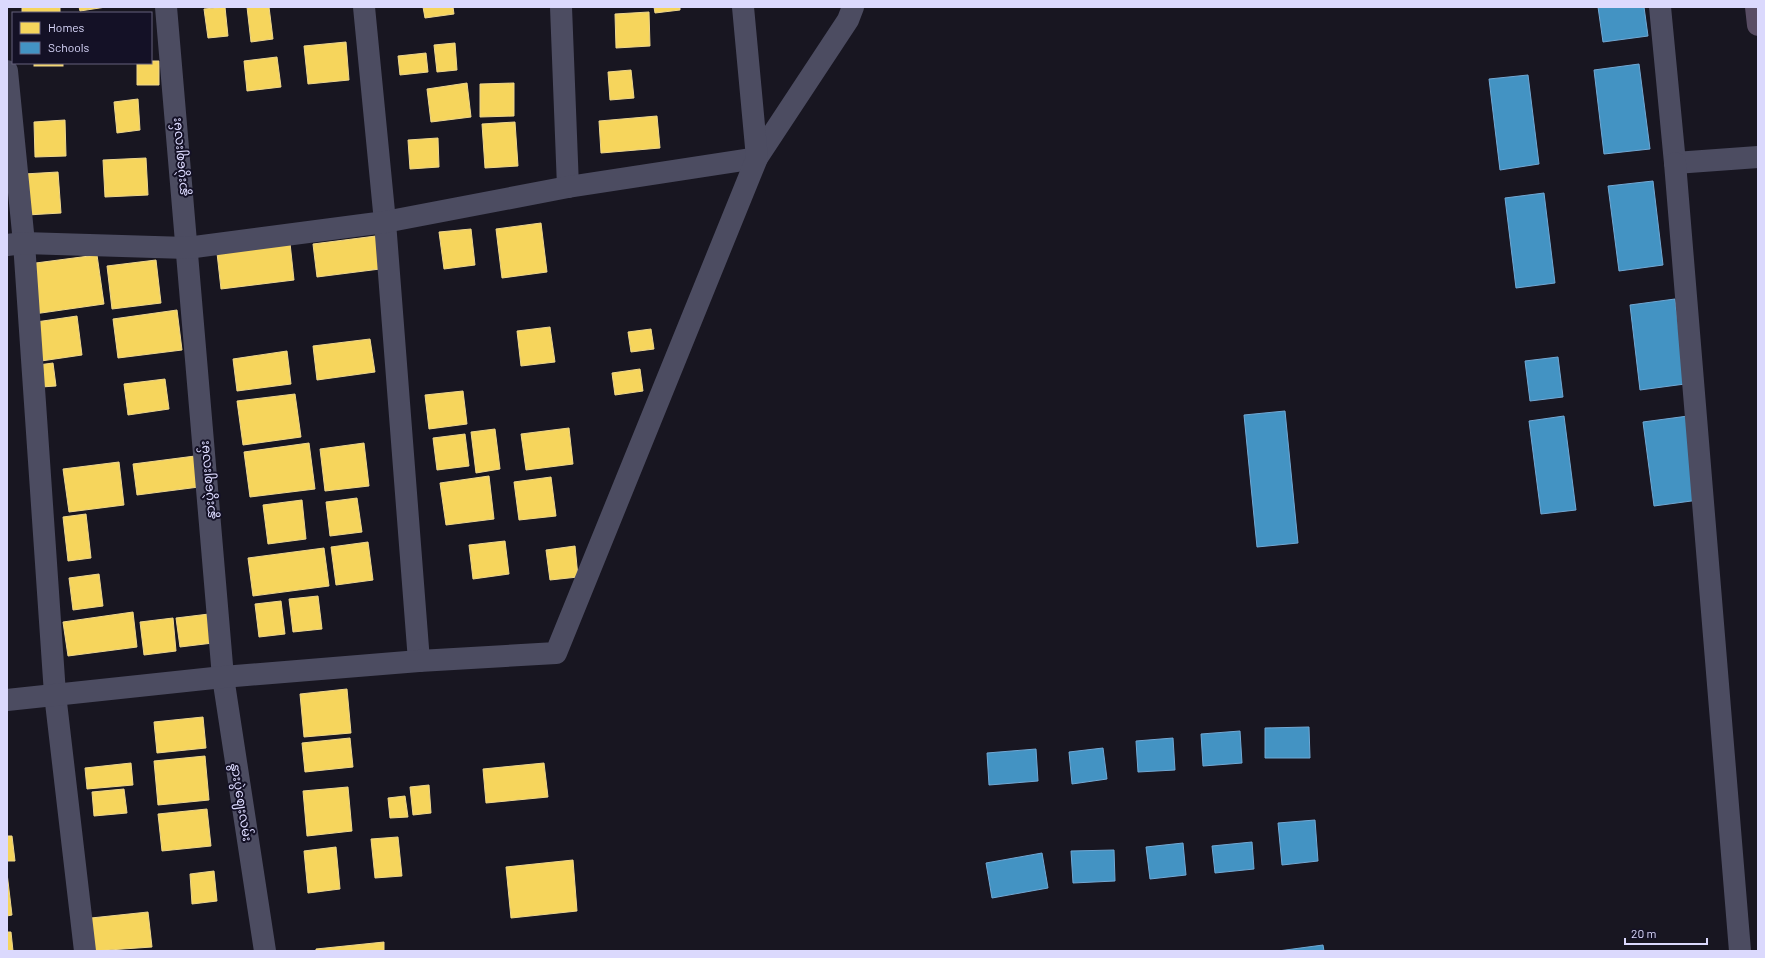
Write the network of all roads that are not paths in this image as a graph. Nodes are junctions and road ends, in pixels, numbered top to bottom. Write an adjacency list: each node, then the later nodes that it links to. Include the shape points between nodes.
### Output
1 (166, 7): 16 (street, နွားပွဲဈေးလမ်း)
2 (364, 7): 14 (street)
3 (561, 7): 13 (street)
4 (743, 7): 11 (street)
5 (853, 7): 11 (street, via 848,20)
6 (1660, 7): 12 (street)
7 (1756, 7): 8 (highway)
8 (1758, 25)
9 (7, 71): 15 (street)
10 (1758, 157): 12 (street)
11 (757, 158): 13 (street); 17 (street, via 556,653)
12 (1675, 163): 23 (street)
13 (568, 187): 14 (street)
14 (385, 222): 16 (street); 17 (street)
15 (16, 244): 16 (street); 19 (street)
16 (187, 248): 18 (street, နွားပွဲဈေးလမ်း)
17 (419, 661): 18 (street)
18 (224, 676): 19 (street); 22 (street, နွားပွဲဈေးလမ်း)
19 (56, 694): 20 (street); 21 (street)
20 (7, 700)
21 (85, 951)
22 (265, 951)
23 (1740, 951)

